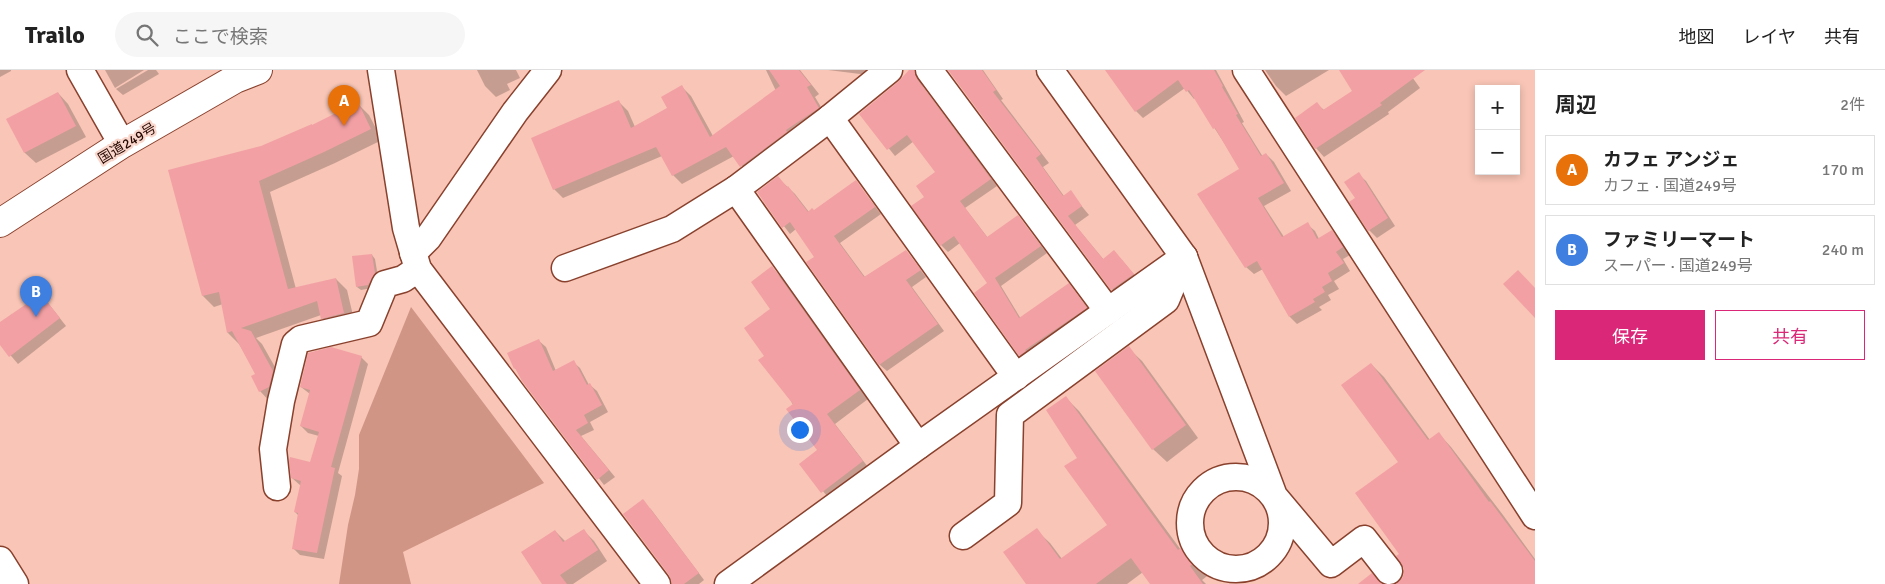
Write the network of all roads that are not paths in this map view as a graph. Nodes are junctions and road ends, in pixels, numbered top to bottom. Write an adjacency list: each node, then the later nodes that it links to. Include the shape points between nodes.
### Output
1 (80, 70): 10 (street)
2 (258, 70): 10 (highway, 国道249号, via 235,79)
3 (381, 70): 14 (street, via 406,228)
4 (548, 70): 14 (street, via 515,112)
5 (889, 70): 9 (street)
6 (929, 70): 16 (street)
7 (1050, 70): 13 (street)
8 (1246, 70): 21 (street)
9 (830, 118): 11 (street); 17 (street)
10 (122, 144): 12 (highway, 国道249号)
11 (736, 189): 15 (street, via 672,229); 18 (street)
12 (0, 224)
13 (1184, 257): 16 (street); 20 (street); 22 (street, via 1166,300 1010,416 1008,503)
14 (415, 261): 19 (street, via 403,279 385,284 369,323 301,339 295,344 281,401 274,449); 27 (street)
15 (564, 268)
16 (1108, 312): 17 (street)
17 (1016, 377): 18 (street)
18 (918, 446): 28 (street)
19 (277, 487)
20 (1274, 496): 24 (street, via 1331,564 1364,539); 25 (street, via 1280,509 1280,537); 25 (street, via 1248,478 1217,480 1204,489 1190,517 1197,547 1208,559)
21 (1531, 500)
22 (963, 536)
23 (0, 560): 26 (street)
24 (1389, 571)
25 (1254, 575)
26 (16, 584)
27 (657, 584)
28 (728, 584)

